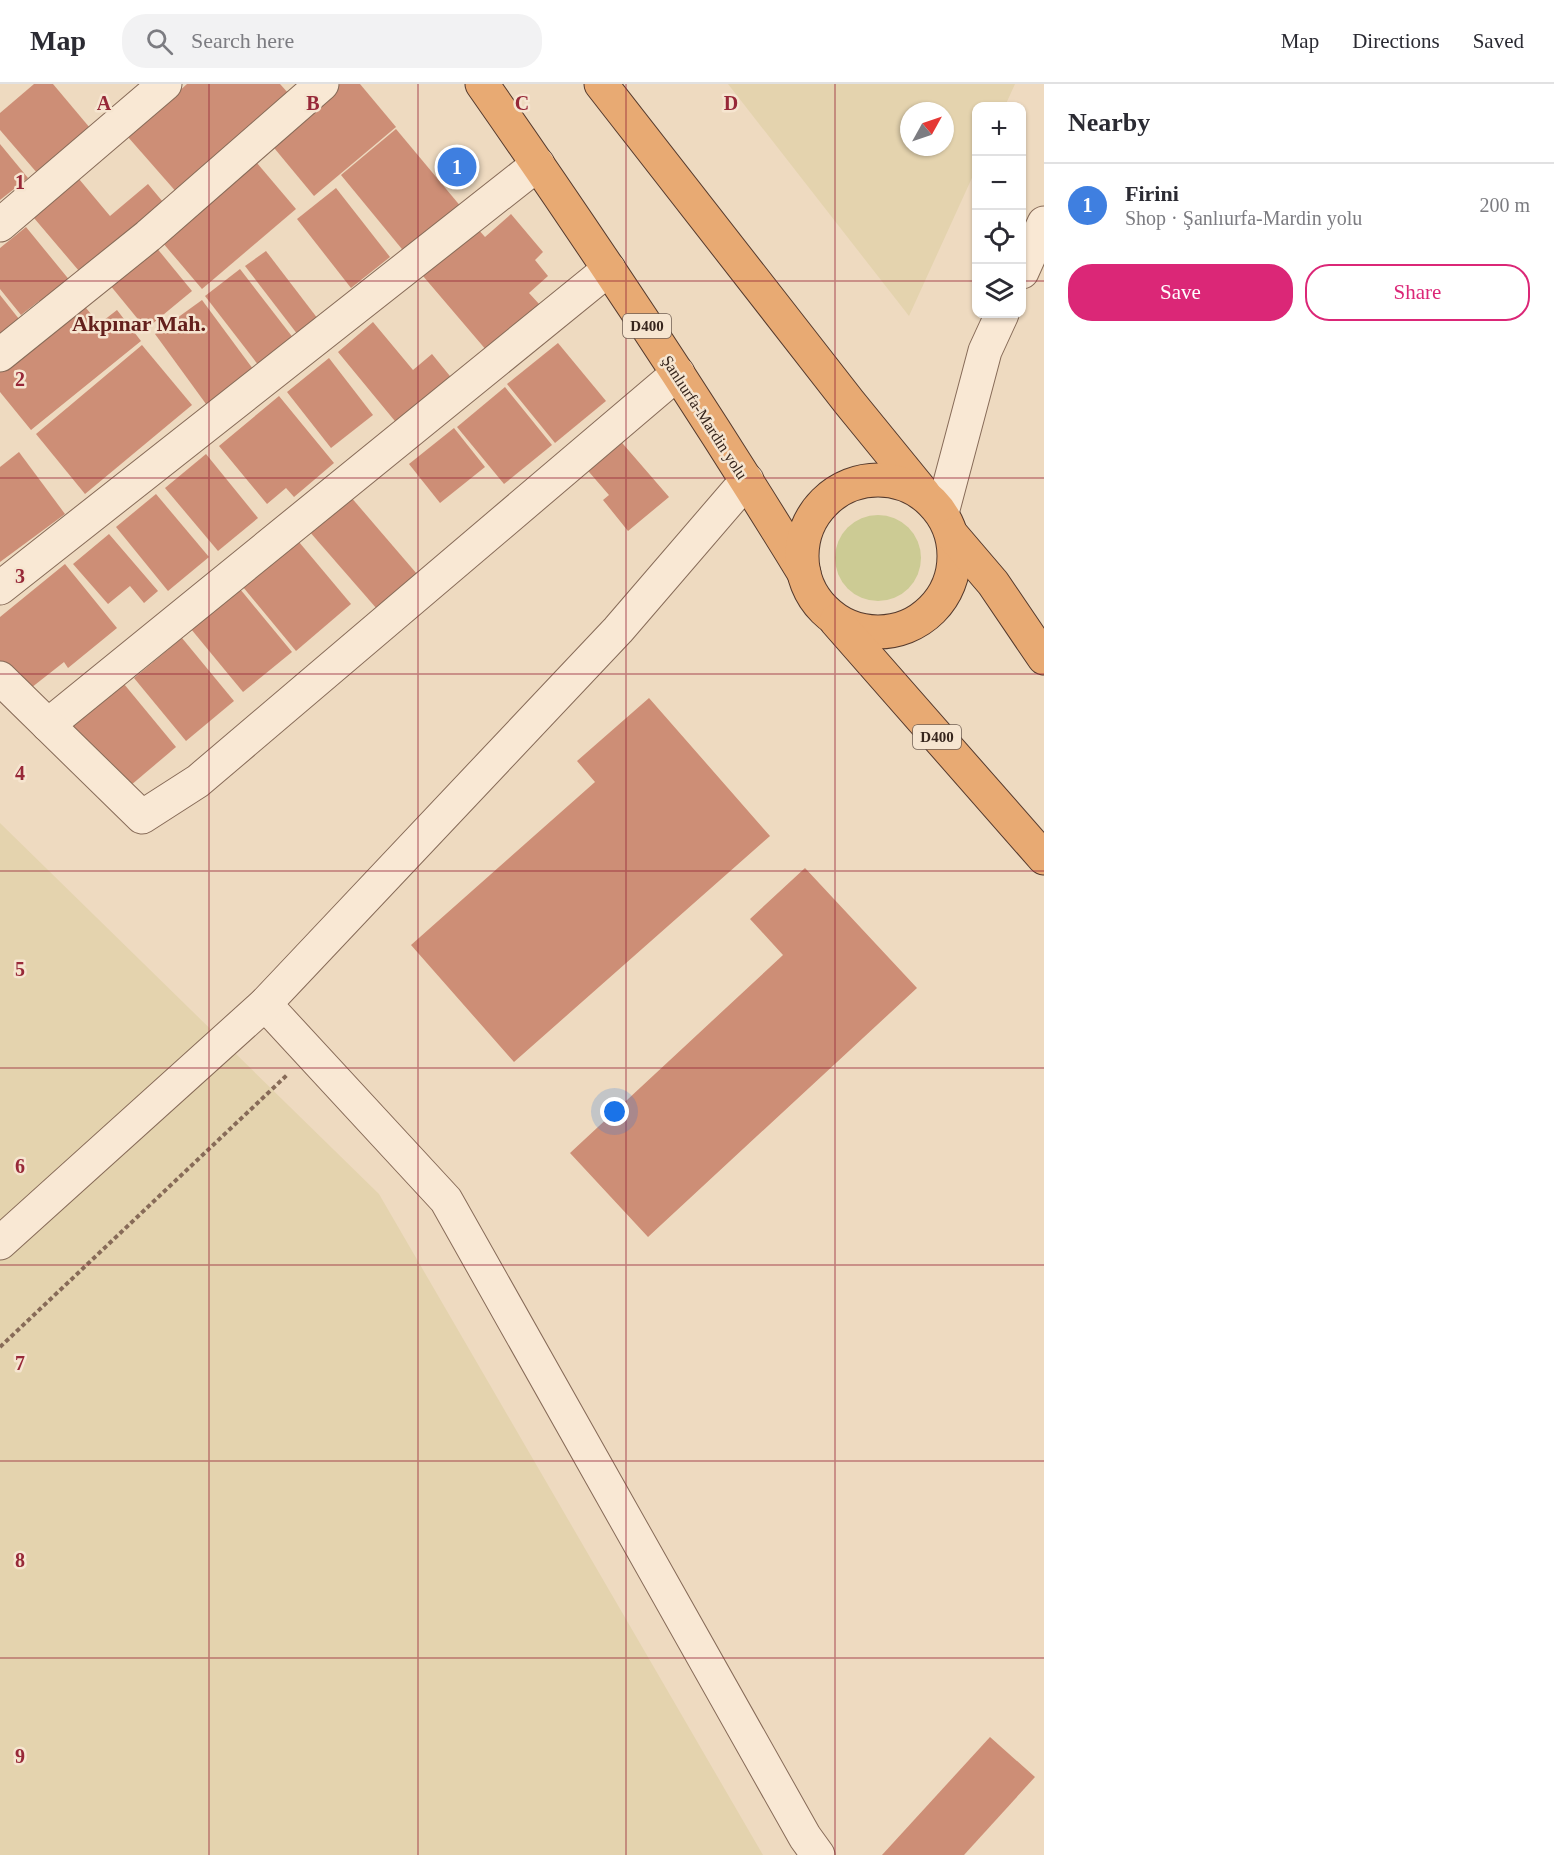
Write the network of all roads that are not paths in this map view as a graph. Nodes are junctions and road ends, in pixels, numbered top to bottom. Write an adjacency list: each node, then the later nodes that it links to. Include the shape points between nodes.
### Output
1 (165, 84): 7 (street)
2 (322, 84): 11 (street, via 148,236)
3 (482, 84): 5 (highway, Şanlıurfa-Mardin yolu / D400)
4 (601, 84): 14 (highway)
5 (538, 164): 9 (highway, Şanlıurfa-Mardin yolu / D400); 16 (street)
6 (1044, 223): 8 (street)
7 (0, 225)
8 (1026, 264)
9 (609, 269): 12 (highway, Şanlıurfa-Mardin yolu / D400); 20 (street)
10 (1000, 318): 14 (street, via 985,351)
11 (0, 355)
12 (678, 373): 13 (highway, Şanlıurfa-Mardin yolu / D400); 20 (street, via 198,781 142,817)
13 (747, 480): 15 (highway, Şanlıurfa-Mardin yolu / D400); 22 (street, via 618,630)
14 (939, 514): 15 (highway, via 899,482 873,479 848,485 825,500 809,521 802,547); 17 (highway, via 955,559 950,583 921,620 898,630 875,633 851,627); 18 (highway)
15 (804, 573): 17 (highway, via 813,597)
16 (0, 588)
17 (830, 615): 21 (highway, D400)
18 (1044, 658)
19 (0, 678): 20 (street)
20 (48, 725)
21 (1044, 858)
22 (265, 1004): 23 (street); 24 (street, via 446,1200)
23 (0, 1243)
24 (818, 1855)

